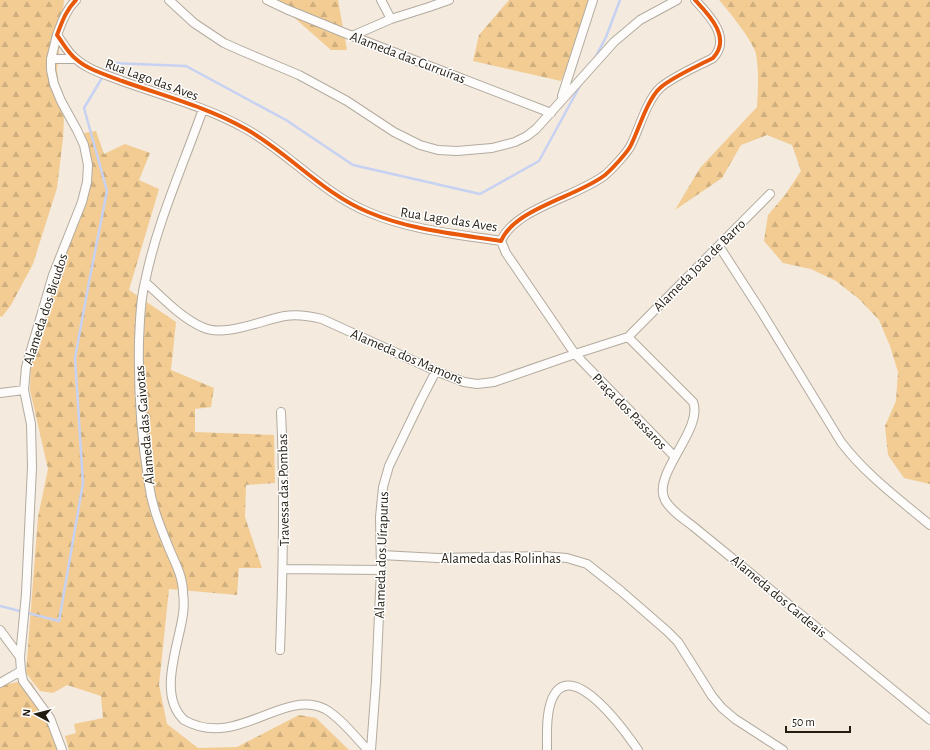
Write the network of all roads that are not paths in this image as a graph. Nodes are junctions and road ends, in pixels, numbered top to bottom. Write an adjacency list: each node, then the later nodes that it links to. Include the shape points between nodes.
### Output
1 (76, 0): 10 (street, via 63,19)
2 (169, 0): 16 (street, via 194,23 224,43 299,75 420,145 438,150 457,151 492,148 526,136)
3 (267, 0): 11 (street, Alameda das Curruíras)
4 (381, 0): 9 (street)
5 (449, 0): 9 (street)
6 (593, 0): 14 (street)
7 (677, 0): 14 (street, via 640,20 614,42)
8 (695, 0): 18 (street, Rua Lago das Aves, via 716,27 721,38 719,52 660,88 652,97 630,147 606,174 587,187 526,214 511,226)
9 (390, 19): 11 (street)
10 (57, 35): 12 (street, Alameda dos Bicudos); 13 (street, Rua Lago das Aves)
11 (352, 36): 16 (street, Alameda das Curruíras)
12 (51, 59): 13 (street); 24 (street, Alameda dos Bicudos, via 54,84 84,145 88,165 87,182 68,241 53,275 26,367)
13 (75, 59): 15 (street, Rua Lago das Aves, via 105,74)
14 (560, 101): 16 (street)
15 (203, 109): 18 (street, Rua Lago das Aves, via 246,129 340,197 366,212 414,227); 20 (street, Alameda das Gaivotas, via 173,189)
16 (551, 113)
17 (770, 194): 19 (street, Alameda João de Barro)
18 (501, 241): 22 (street, via 506,253)
19 (719, 246): 21 (street, Alameda João de Barro); 28 (street, via 847,451 873,477)
20 (144, 282): 23 (street, Alameda dos Mamons, via 183,315 202,328 215,332 287,315 307,315 322,319); 39 (street, Alameda das Gaivotas, via 139,358 144,452 149,488 158,520 181,577 183,590 183,614 171,672 171,690 174,705 182,719 196,730 209,736)
21 (628, 337): 22 (street); 27 (street, Praça dos Passaros, via 694,402 694,418)
22 (575, 354): 23 (street, Alameda dos Mamons, via 482,384 464,382); 27 (street, Praça dos Passaros)
23 (436, 371): 29 (street, Alameda dos Uírapurus, via 389,466 383,487 380,518)
24 (24, 390): 25 (street); 34 (street, Alameda dos Bicudos, via 30,424 32,467 26,594)
25 (0, 393)
26 (281, 412): 30 (street, Travessa das Pombas)
27 (674, 456): 37 (street, Alameda dos Cardeais, via 662,486 665,501 672,509)
28 (930, 525)
29 (381, 555): 31 (street, Alameda dos Uírapurus); 44 (street, Alameda das Rolinhas, via 438,558 542,556 567,558 587,564 622,591 678,642 722,708)
30 (284, 569): 31 (street); 33 (street, Travessa das Pombas)
31 (381, 570): 41 (street, Alameda dos Uírapurus, via 376,682)
32 (0, 630): 34 (street)
33 (280, 650)
34 (20, 657): 35 (street, Alameda dos Bicudos)
35 (21, 671): 36 (street); 40 (street, Alameda dos Bicudos, via 23,681 50,718)
36 (0, 683)
37 (930, 720)
38 (249, 730): 41 (street, via 286,712 304,706 315,706 337,718)
39 (216, 736)
40 (62, 750)
41 (369, 750)
42 (546, 750): 43 (street, via 548,711 553,698 558,690 572,686 579,687 589,694 609,713)
43 (638, 750)
44 (783, 750)

